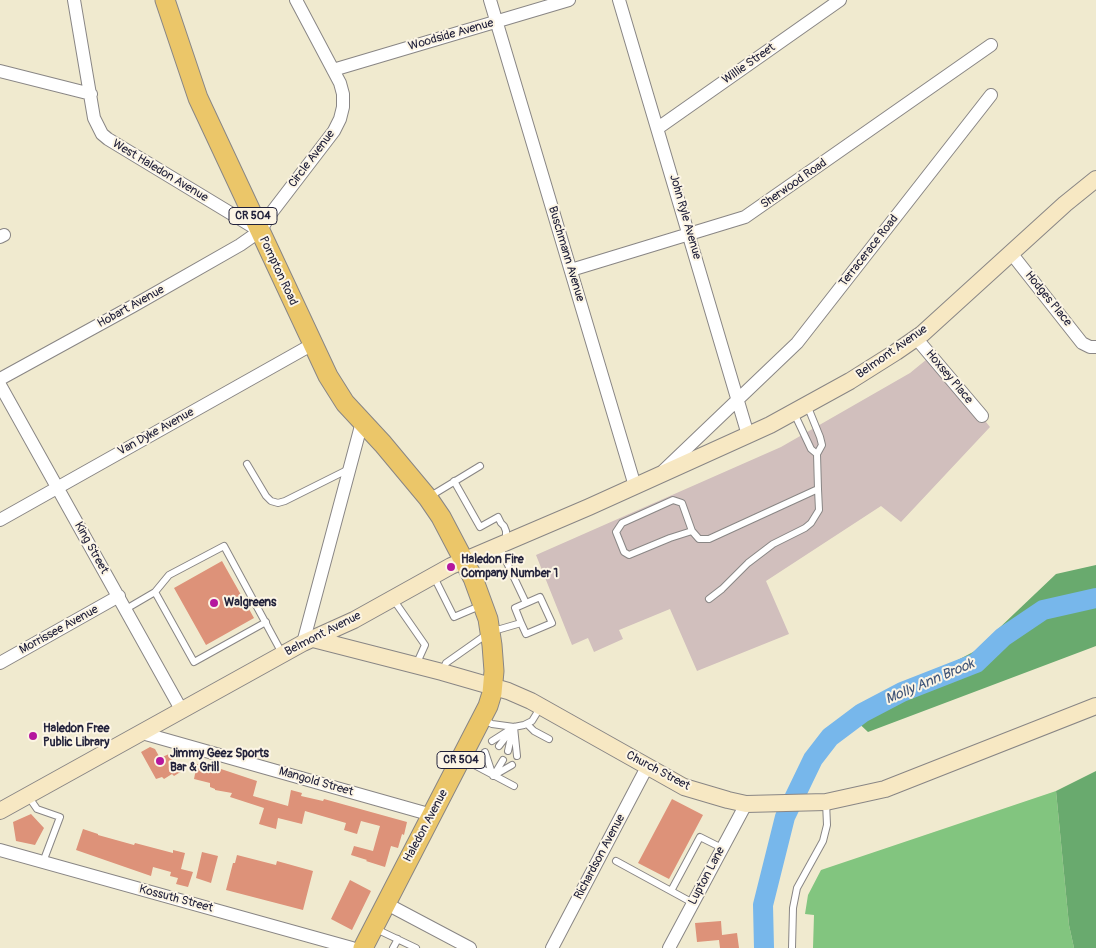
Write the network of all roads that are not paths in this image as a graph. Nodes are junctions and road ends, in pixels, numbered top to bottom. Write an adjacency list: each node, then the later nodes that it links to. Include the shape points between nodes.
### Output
1 (74, 0): 12 (street, West Haledon Avenue)
2 (165, 0): 16 (main road, Pompton Road / CR 504, via 198,98)
3 (296, 0): 10 (street, Circle Avenue)
4 (490, 0): 8 (street, Buschmann Avenue)
5 (569, 0): 8 (street, Woodside Avenue)
6 (619, 0): 14 (street, John Ryle Avenue)
7 (840, 0): 14 (street, Willie Street)
8 (497, 22): 10 (street, Woodside Avenue); 19 (street, Buschmann Avenue)
9 (991, 46): 17 (street, Sherwood Road, via 755,211)
10 (333, 70): 16 (street, Circle Avenue, via 343,94 340,119)
11 (0, 71): 12 (street)
12 (90, 94): 16 (street, West Haledon Avenue, via 98,128 108,139)
13 (991, 95): 25 (street, Terracerace Road, via 797,343)
14 (658, 128): 17 (street, John Ryle Avenue)
15 (1096, 179): 18 (main road, Belmont Avenue)
16 (260, 231): 21 (main road, Pompton Road / CR 504); 23 (street, Hobart Avenue, via 141,302)
17 (690, 235): 19 (street, Sherwood Road); 25 (street, John Ryle Avenue)
18 (1011, 253): 20 (main road, Belmont Avenue); 22 (street, Hodges Place)
19 (571, 270): 36 (street, Buschmann Avenue)
20 (916, 338): 26 (main road, Belmont Avenue, via 875,366); 27 (street, Hoxsey Place)
21 (313, 344): 28 (main road, Pompton Road / CR 504, via 335,390); 37 (street, Van Dyke Avenue)
22 (1090, 346)
23 (0, 379)
24 (0, 385): 37 (street, King Street)
25 (738, 399): 29 (street, John Ryle Avenue); 34 (street, Belmont Avenue)
26 (800, 408): 29 (main road, Belmont Avenue); 30 (lane, via 810,449); 30 (lane, via 820,437 822,445)
27 (982, 416)
28 (362, 422): 32 (street); 39 (main road, CR 504)
29 (748, 435): 34 (main road, Belmont Avenue)
30 (817, 454): 38 (lane)
31 (248, 464): 32 (lane, via 266,496 278,503)
32 (351, 464): 55 (street)
33 (480, 466): 35 (lane)
34 (656, 477): 36 (main road, Belmont Avenue)
35 (454, 481): 39 (lane); 42 (lane, via 480,526 498,517 506,530)
36 (635, 486): 42 (main road, Belmont Avenue)
37 (57, 487): 40 (street, Van Dyke Avenue); 46 (street, King Street)
38 (818, 489): 41 (lane, via 709,539 699,539); 48 (lane, via 818,510 811,523 773,544)
39 (428, 498): 43 (main road, CR 504)
40 (0, 520)
41 (692, 531): 41 (lane, via 630,555 624,552 616,532 622,523 673,500 682,503)
42 (504, 540): 43 (main road, Belmont Avenue); 49 (lane)
43 (464, 560): 44 (main road, Belmont Avenue); 50 (main road, Haledon Avenue / CR 504)
44 (434, 576): 47 (main road, Belmont Avenue); 50 (lane, via 454,617)
45 (155, 592): 51 (lane); 52 (lane, via 194,662); 52 (lane, via 170,575 224,546)
46 (119, 596): 51 (street, King Street); 57 (street, Morrissee Avenue)
47 (393, 598): 55 (main road, Belmont Avenue); 58 (lane, via 425,645)
48 (709, 599)
49 (526, 603): 53 (lane, via 515,608); 53 (lane, via 540,597 552,623 526,634)
50 (483, 604): 54 (main road, Haledon Avenue / CR 504)
51 (126, 609): 63 (street, King Street)
52 (266, 622): 56 (lane)
53 (521, 624): 54 (lane)
54 (490, 632): 59 (lane, via 446,663); 60 (main road, Haledon Avenue / CR 504)
55 (308, 641): 56 (main road, Belmont Avenue); 58 (main road, Church Street)
56 (283, 655): 63 (main road, Belmont Avenue)
57 (0, 663)
58 (416, 665): 59 (main road, Church Street)
59 (442, 672): 60 (main road, Church Street)
60 (493, 686): 62 (main road, Church Street); 64 (main road, Haledon Avenue / CR 504)
61 (1096, 706): 82 (main road, Church Street, via 884,789)
62 (541, 707): 65 (lane); 78 (main road, Church Street)
63 (182, 711): 67 (main road, Belmont Avenue)
64 (482, 719): 66 (lane); 75 (main road, Haledon Avenue / CR 504)
65 (527, 724): 66 (lane); 68 (lane)
66 (514, 727): 69 (lane); 70 (lane); 71 (lane); 74 (lane)
67 (142, 733): 81 (main road, Belmont Avenue); 85 (street, Mangold Street)
68 (549, 739)
69 (492, 741)
70 (499, 746)
71 (508, 751)
72 (485, 752): 79 (lane)
73 (493, 756): 79 (lane)
74 (517, 756)
75 (462, 759): 79 (lane); 85 (main road, Haledon Avenue / CR 504)
76 (503, 760): 79 (lane)
77 (512, 765): 79 (lane)
78 (648, 767): 83 (main road, Church Street, via 684,787); 100 (street, Richardson Avenue)
79 (493, 776): 80 (lane)
80 (514, 786)
81 (28, 796): 84 (main road, Belmont Avenue); 89 (lane, via 37,809 60,817)
82 (820, 803): 83 (main road, Church Street); 102 (lane, via 827,825 823,841 797,888 792,908)
83 (746, 804): 86 (street, Lupton Lane)
84 (0, 811)
85 (432, 815): 92 (main road, Haledon Avenue / CR 504)
86 (722, 848): 90 (lane, via 700,837); 91 (street, Lupton Lane)
87 (0, 850): 89 (street, Kossuth Street)
88 (616, 861): 90 (lane)
89 (44, 862): 96 (street, Kossuth Street)
90 (671, 891): 91 (lane)
91 (693, 903): 101 (street, Lupton Lane)
92 (385, 904): 93 (main road, Haledon Avenue / CR 504); 95 (street)
93 (373, 927): 94 (lane); 97 (main road, Haledon Avenue / CR 504)
94 (398, 939): 98 (lane); 99 (lane)
95 (463, 946)
96 (352, 948)
97 (363, 948)
98 (394, 948)
99 (416, 948)
100 (552, 948)
101 (669, 948)
102 (792, 948)

